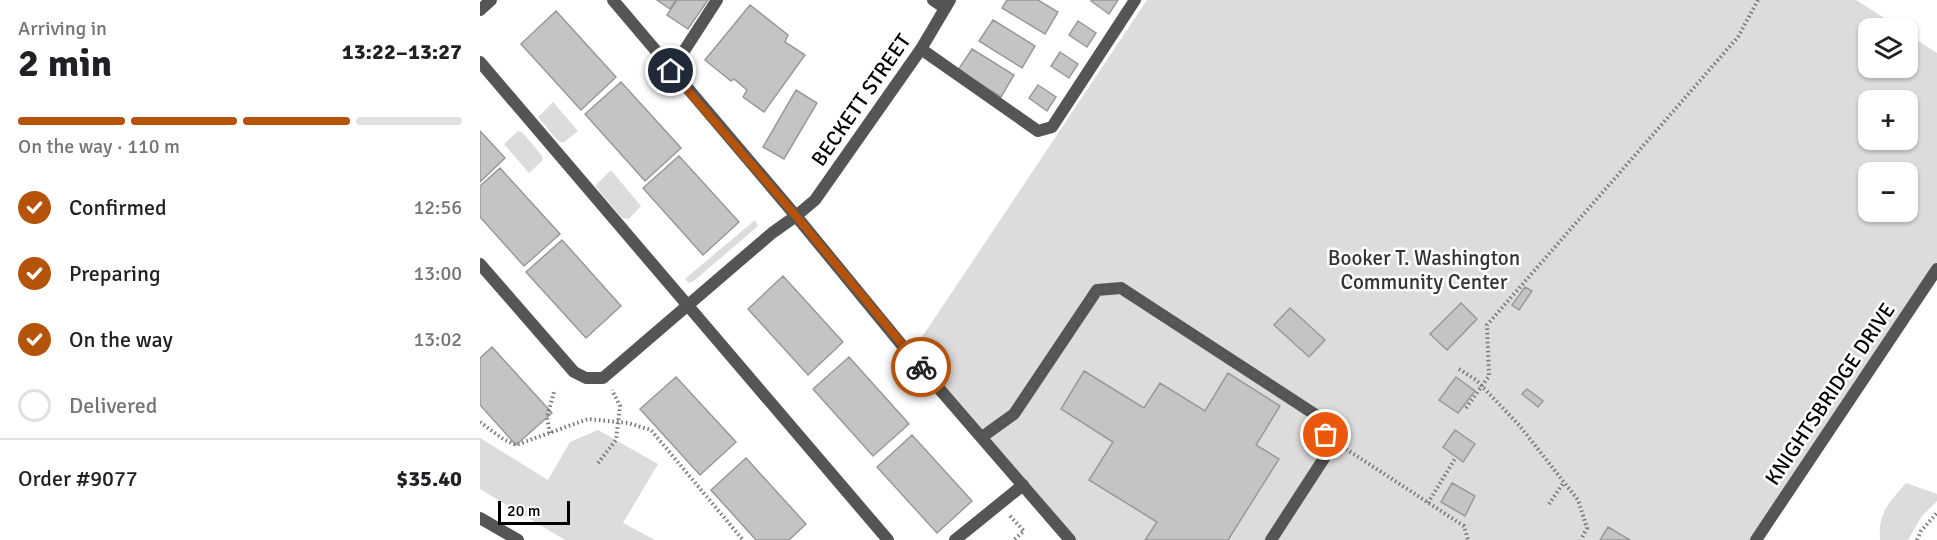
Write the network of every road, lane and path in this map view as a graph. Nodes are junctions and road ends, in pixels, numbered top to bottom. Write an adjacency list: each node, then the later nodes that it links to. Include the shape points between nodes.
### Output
1 (491, 0): 8 (street)
2 (613, 0): 11 (street)
3 (717, 0): 11 (street)
4 (933, 0): 7 (street)
5 (1135, 0): 9 (street, via 1052,127 1038,131)
6 (1758, 0): 17 (path, via 1737,37 1487,324 1489,376)
7 (948, 4): 9 (street, BECKETT STREET)
8 (480, 10)
9 (921, 48): 12 (street, BECKETT STREET, via 815,200)
10 (480, 62): 15 (street)
11 (671, 71): 12 (street)
12 (796, 216): 15 (street, BECKETT STREET); 25 (street)
13 (480, 264): 15 (street, BECKETT STREET, via 574,372 586,378 603,378)
14 (1937, 269): 44 (street, KNIGHTSBRIDGE DRIVE)
15 (688, 304): 37 (street)
16 (1459, 369): 17 (path)
17 (1482, 387): 20 (path); 28 (path, via 1519,425)
18 (612, 390): 22 (path, via 620,406)
19 (554, 392): 23 (path, via 547,417)
20 (1466, 408)
21 (480, 422): 23 (path, via 516,445)
22 (619, 422): 23 (path, via 588,419); 27 (path, via 616,440); 36 (path, via 651,430)
23 (550, 433)
24 (1326, 435): 25 (street, via 1322,419 1121,288 1097,290 1014,414); 30 (path); 41 (street, via 1330,449)
25 (982, 437): 29 (street)
26 (1456, 457): 30 (path)
27 (598, 463)
28 (1564, 482): 31 (path); 43 (path, via 1578,500 1587,528)
29 (1023, 484): 38 (street); 40 (street)
30 (1428, 502): 42 (path, via 1464,526)
31 (1549, 504)
32 (1937, 513): 45 (path)
33 (1009, 515): 39 (path, via 1024,531)
34 (480, 518): 35 (street)
35 (518, 540)
36 (743, 540)
37 (888, 540)
38 (955, 540)
39 (1014, 540)
40 (1070, 540)
41 (1271, 540)
42 (1468, 540)
43 (1581, 540)
44 (1756, 540)
45 (1917, 540)

